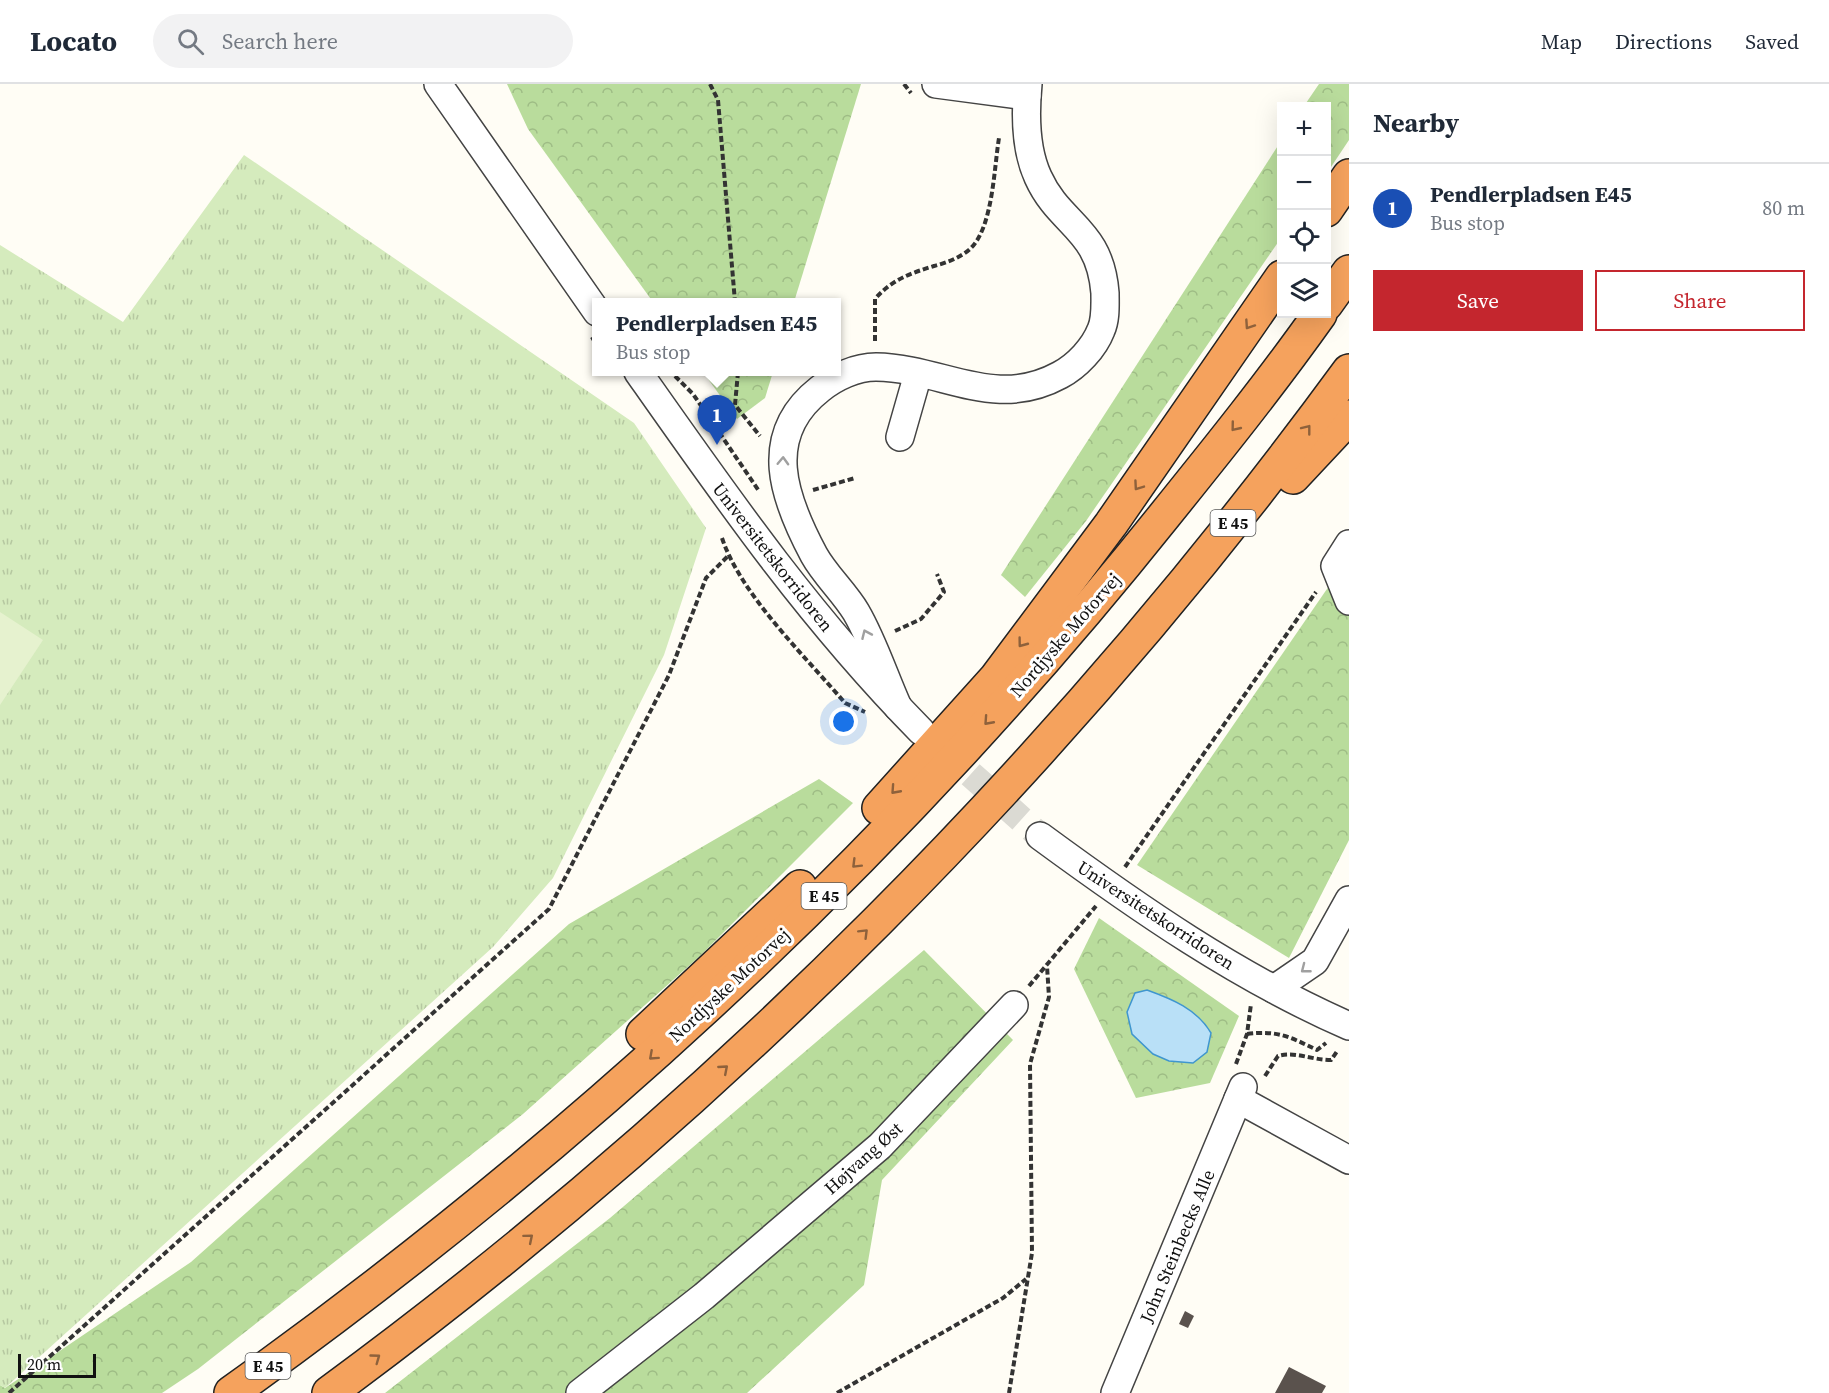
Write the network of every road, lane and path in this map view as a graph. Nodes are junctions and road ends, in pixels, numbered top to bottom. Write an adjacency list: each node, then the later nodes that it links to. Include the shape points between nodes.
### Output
1 (438, 84): 13 (street)
2 (710, 84): 12 (path, via 718,100)
3 (936, 84): 4 (street)
4 (993, 88): 5 (street)
5 (1028, 90): 17 (street, via 1028,136 1038,179 1087,237 1100,260 1106,309 1101,330 1073,368 1031,387 1005,392)
6 (1000, 134): 15 (path, via 984,229 971,249 911,273 885,288 875,299)
7 (1349, 176): 8 (highway)
8 (1331, 203)
9 (1349, 272): 11 (highway)
10 (1277, 283): 44 (highway, one-way to 44, via 1111,524 1002,669 872,816 676,1004)
11 (1331, 297)
12 (735, 298)
13 (592, 305)
14 (1317, 318): 44 (highway, Nordjyske Motorvej / E 45, one-way to 44, via 1272,382 1083,617 885,835 748,971 541,1155)
15 (876, 368): 17 (street); 21 (street, one-way to 15)
16 (1349, 371): 30 (highway, E 45, one-way to 16, via 1213,549)
17 (918, 374): 23 (street)
18 (641, 376): 31 (street, Universitetskorridoren, via 767,555 851,658)
19 (738, 376): 24 (path, via 735,405)
20 (841, 376): 24 (street, one-way to 20, via 788,429 806,400)
21 (841, 376)
22 (1349, 417): 30 (highway)
23 (900, 437)
24 (782, 462): 31 (street, one-way to 24, via 858,614 816,560 794,518)
25 (728, 555): 45 (path, via 706,578 669,675 549,909)
26 (1342, 555): 28 (street); 34 (path)
27 (937, 574): 29 (path, via 944,592)
28 (1349, 602)
29 (921, 619)
30 (1111, 670): 47 (highway, E 45, one-way to 30, via 528,1240 750,1045 950,848)
31 (898, 707): 32 (street, Universitetskorridoren)
32 (921, 730)
33 (1040, 836): 34 (street, Universitetskorridoren)
34 (1111, 888): 36 (path); 37 (street, Universitetskorridoren)
35 (1349, 900): 37 (street, one-way to 37, via 1311,964)
36 (1047, 965): 38 (path); 43 (path, via 1049,997 1030,1064 1032,1253)
37 (1263, 993): 39 (path); 40 (street, Universitetskorridoren)
38 (1014, 1005): 48 (street, Højvang Øst, via 880,1146 704,1296)
39 (1246, 1034): 40 (path, via 1285,1034 1317,1050); 41 (path, via 1234,1067)
40 (1341, 1036): 41 (path, via 1331,1060 1289,1053 1278,1056 1263,1078)
41 (1241, 1093): 42 (street); 51 (street, John Steinbecks Alle)
42 (1349, 1160)
43 (1028, 1277): 49 (path, via 1004,1298); 50 (path)
44 (306, 1339): 46 (highway, Nordjyske Motorvej / E 45)
45 (9, 1393)
46 (231, 1393)
47 (329, 1393)
48 (580, 1393)
49 (837, 1393)
50 (1009, 1393)
51 (1115, 1393)

